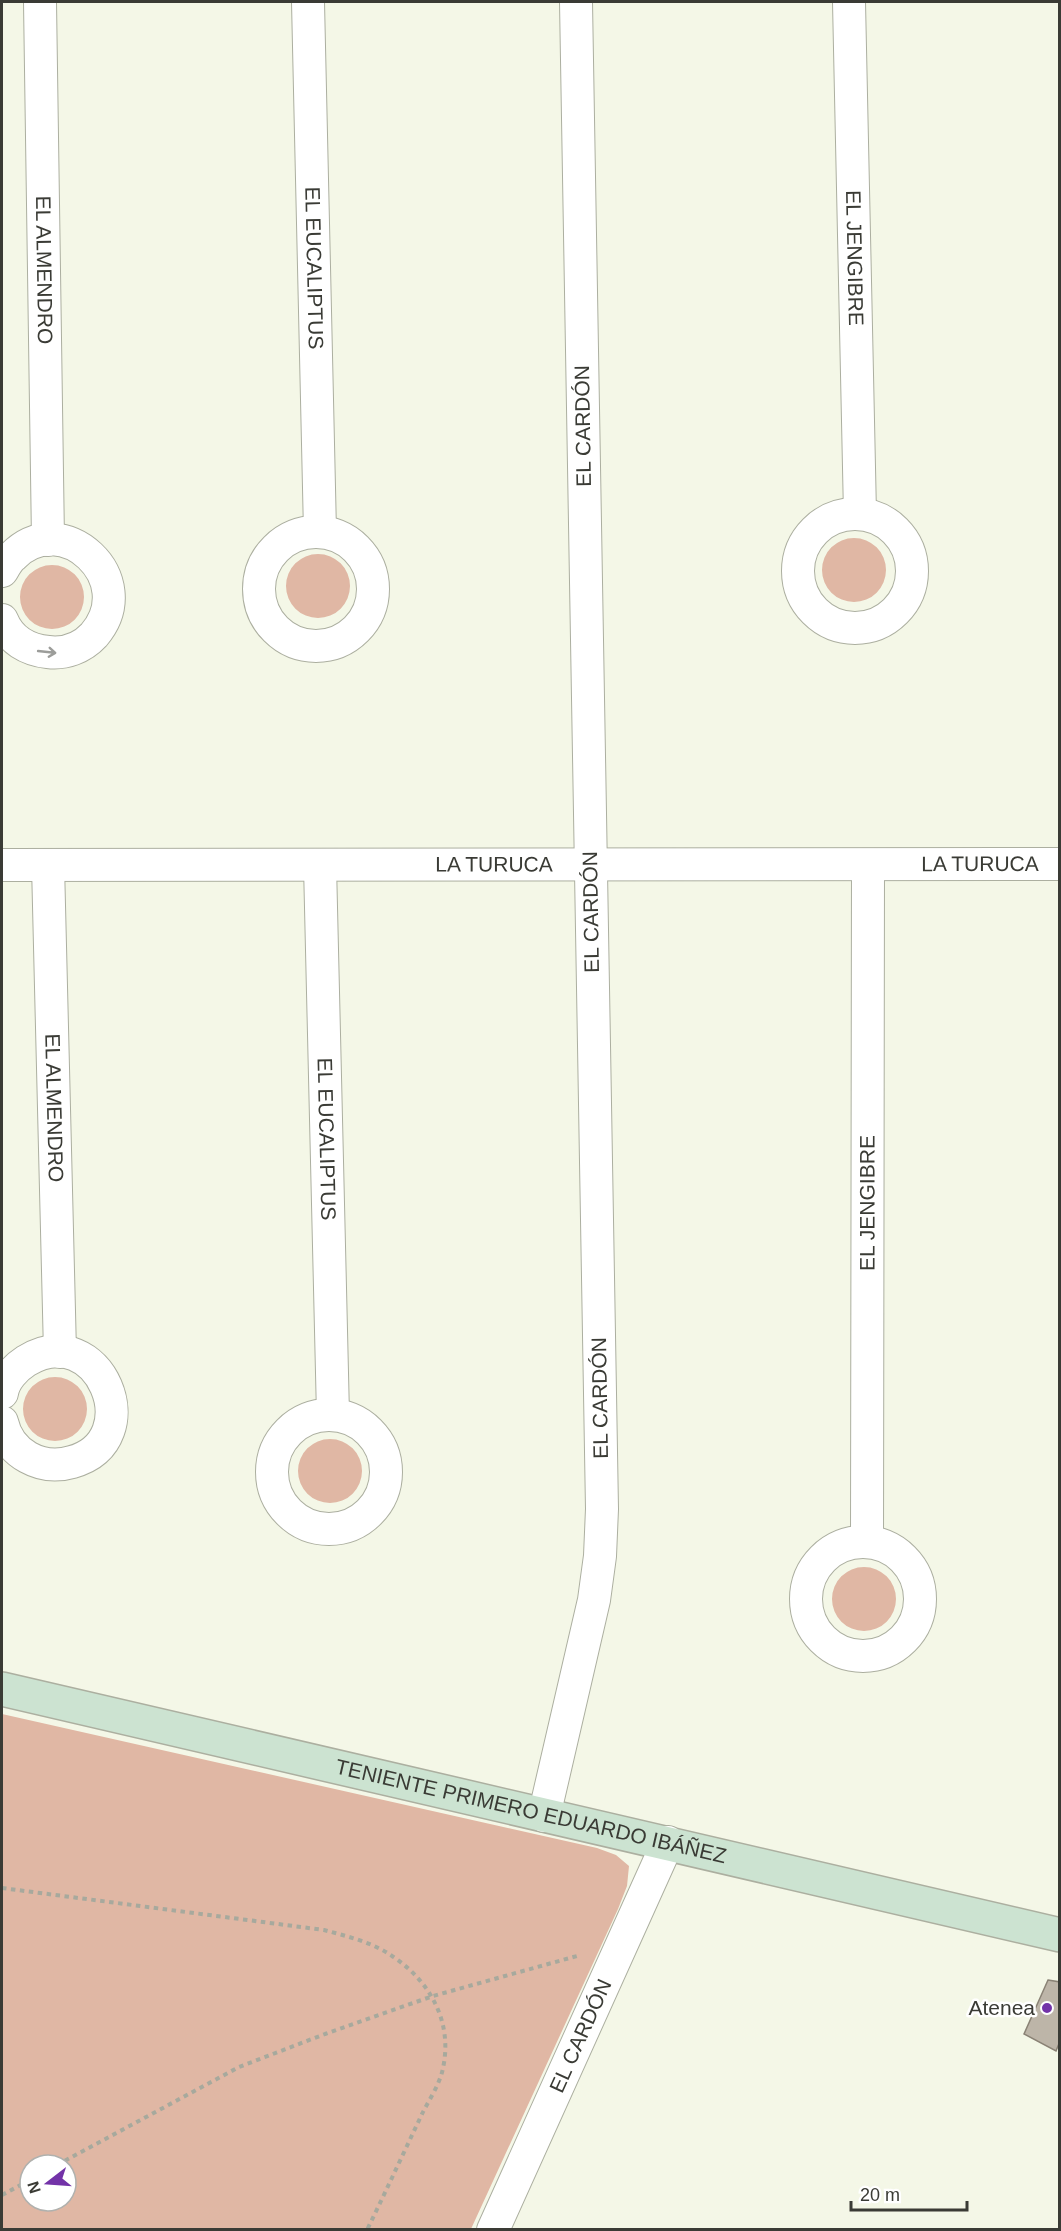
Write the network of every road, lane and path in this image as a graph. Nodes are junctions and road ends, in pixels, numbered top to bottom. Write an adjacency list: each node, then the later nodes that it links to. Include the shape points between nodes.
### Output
1 (40, 2): 7 (street, EL ALMENDRO)
2 (308, 2): 6 (street, EL EUCALIPTUS)
3 (576, 2): 15 (street, EL CARDÓN)
4 (849, 2): 5 (street, EL JENGIBRE)
5 (860, 514)
6 (320, 532)
7 (48, 540): 8 (street, via 29,544 13,555); 9 (street, one-way to 7, via 18,642 36,651 56,653 73,650 100,627 109,592 105,575 82,548 66,541)
8 (2, 571)
9 (2, 620)
10 (868, 864): 11 (street, LA TURUCA); 15 (street, LA TURUCA); 20 (street, EL JENGIBRE)
11 (1059, 864)
12 (2, 865): 13 (street, LA TURUCA)
13 (48, 865): 14 (street, LA TURUCA); 16 (street, EL ALMENDRO)
14 (320, 865): 15 (street, LA TURUCA); 18 (street, EL EUCALIPTUS)
15 (590, 865): 22 (street, EL CARDÓN, via 600,1556 594,1600)
16 (60, 1352): 17 (street, via 36,1355 15,1368); 19 (street, via 83,1359 102,1375 111,1398 111,1422 100,1444 81,1460 60,1466 37,1462 18,1451 4,1433)
17 (2, 1393)
18 (333, 1415)
19 (2, 1422)
20 (867, 1542)
21 (2, 1689): 22 (street, TENIENTE PRIMERO EDUARDO IBÁÑEZ)
22 (544, 1816): 23 (street, TENIENTE PRIMERO EDUARDO IBÁÑEZ)
23 (668, 1842): 25 (street, TENIENTE PRIMERO EDUARDO IBÁÑEZ); 26 (street, EL CARDÓN)
24 (2, 1888): 27 (path, via 324,1930 391,1955 416,1975)
25 (1059, 1935)
26 (622, 1944): 27 (path); 32 (street, EL CARDÓN)
27 (433, 1996): 28 (path, via 239,2067); 31 (path, via 446,2036 443,2070)
28 (78, 2154)
29 (18, 2186): 30 (path)
30 (2, 2195)
31 (367, 2229)
32 (493, 2229)

